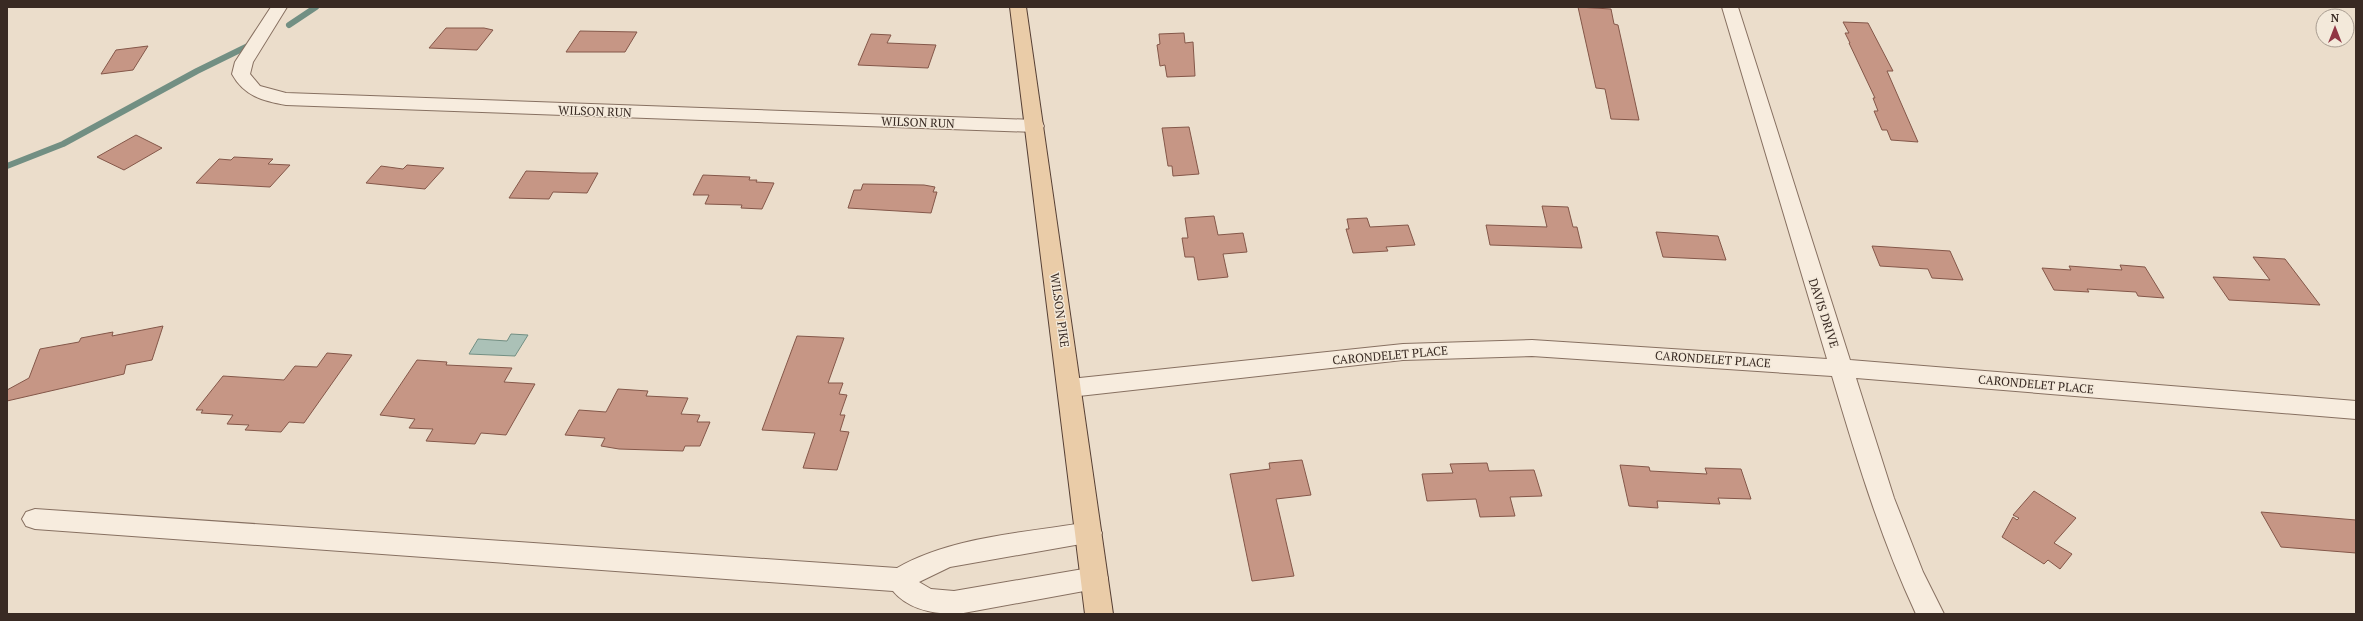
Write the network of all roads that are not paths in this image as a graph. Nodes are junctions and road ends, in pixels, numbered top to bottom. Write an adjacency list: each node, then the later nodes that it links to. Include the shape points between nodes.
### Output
1 (279, 7): 4 (street, WILSON RUN, via 242,69 244,81 249,87 286,99)
2 (1018, 7): 4 (main road, WILSON PIKE)
3 (1730, 7): 5 (street, DAVIS DRIVE)
4 (1035, 126): 6 (main road, WILSON PIKE)
5 (1841, 368): 6 (street, CARONDELET PLACE, via 1588,350 1469,348 1403,352); 7 (street, CARONDELET PLACE); 13 (street, DAVIS DRIVE, via 1881,498 1910,573)
6 (1070, 388): 9 (main road, WILSON PIKE)
7 (2356, 410)
8 (35, 519): 11 (street)
9 (1089, 533): 10 (main road, WILSON PIKE); 11 (street, via 949,556 927,564)
10 (1094, 578): 11 (street, via 941,603 919,597 908,590); 12 (main road, WILSON PIKE)
11 (900, 580)
12 (1099, 614)
13 (1930, 614)

